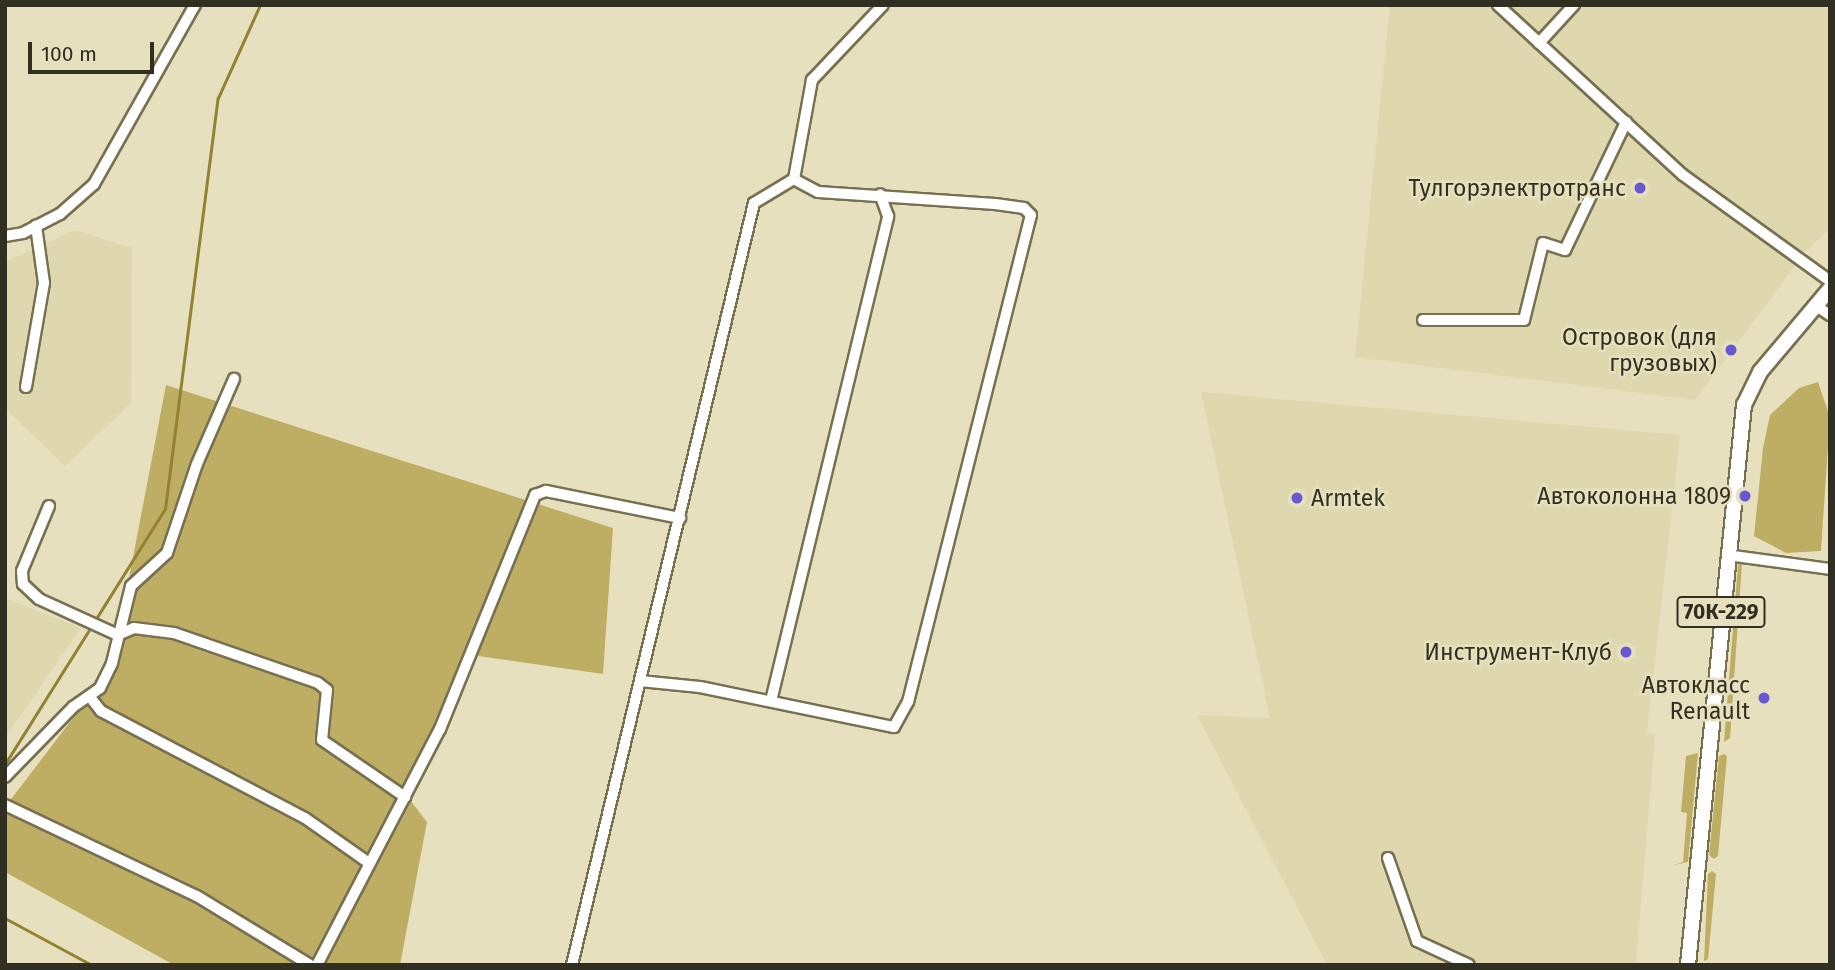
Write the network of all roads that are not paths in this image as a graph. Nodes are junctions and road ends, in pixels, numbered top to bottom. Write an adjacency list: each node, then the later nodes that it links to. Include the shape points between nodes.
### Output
1 (195, 5): 9 (street, via 94,184 60,214)
2 (883, 5): 7 (street, via 812,80)
3 (1498, 5): 5 (street)
4 (1574, 5): 5 (street)
5 (1539, 43): 6 (street)
6 (1626, 122): 11 (street, via 1683,176); 15 (street, via 1565,250 1543,243 1524,320)
7 (794, 180): 8 (street, via 818,192); 19 (street, via 754,203)
8 (880, 194): 25 (street, via 888,216); 25 (street, via 1024,208 1031,215 904,717 894,727)
9 (36, 226): 10 (street); 17 (street, via 44,283)
10 (5, 236)
11 (1830, 281)
12 (1830, 289): 13 (main road, 70К-229)
13 (1815, 305): 14 (street); 20 (main road, 70К-229, via 1750,388 1741,421)
14 (1830, 315)
15 (1423, 320)
16 (234, 379): 22 (street, via 197,464 167,553 131,586)
17 (26, 387)
18 (49, 506): 22 (street, via 22,571 23,584 39,599)
19 (680, 518): 23 (street); 27 (street, via 546,491 535,495 465,673)
20 (1727, 555): 21 (street); 35 (main road, 70К-229)
21 (1830, 569)
22 (118, 635): 24 (street, via 112,663); 27 (street, via 134,628 174,633 318,683 327,690 322,740)
23 (640, 681): 25 (street, via 675,682); 33 (street)
24 (90, 696): 26 (street, via 73,707); 30 (street, via 101,711 305,818)
25 (771, 701)
26 (5, 777)
27 (405, 797): 30 (street)
28 (5, 805): 31 (street, via 197,896)
29 (1388, 858): 34 (street, via 1417,941)
30 (369, 863): 32 (street)
31 (310, 965)
32 (317, 965)
33 (572, 965)
34 (1469, 965)
35 (1688, 965)

